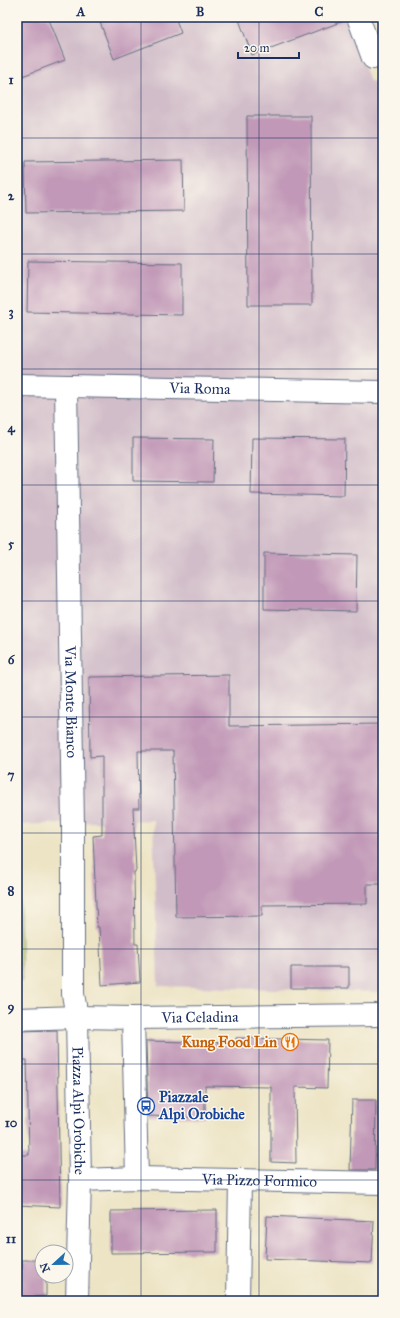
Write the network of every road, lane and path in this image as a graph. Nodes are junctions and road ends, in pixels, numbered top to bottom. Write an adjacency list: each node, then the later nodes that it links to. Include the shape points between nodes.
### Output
1 (358, 17): 2 (street)
2 (373, 58)
3 (17, 385): 4 (street, Via Roma)
4 (66, 386): 5 (street, Via Roma); 7 (street, Via Monte Bianco, via 73,994)
5 (383, 392)
6 (383, 1015): 8 (street, Via Celadina)
7 (78, 1017): 8 (street, Via Celadina); 9 (street, Via Celadina); 11 (street, Piazza Alpi Orobiche)
8 (133, 1018): 10 (street)
9 (17, 1019)
10 (137, 1178): 11 (street, Piazza Alpi Orobiche); 12 (street, Via Pizzo Formico)
11 (80, 1180): 14 (street)
12 (240, 1180): 13 (street, Via Pizzo Formico); 15 (street)
13 (383, 1183)
14 (77, 1301)
15 (238, 1301)

